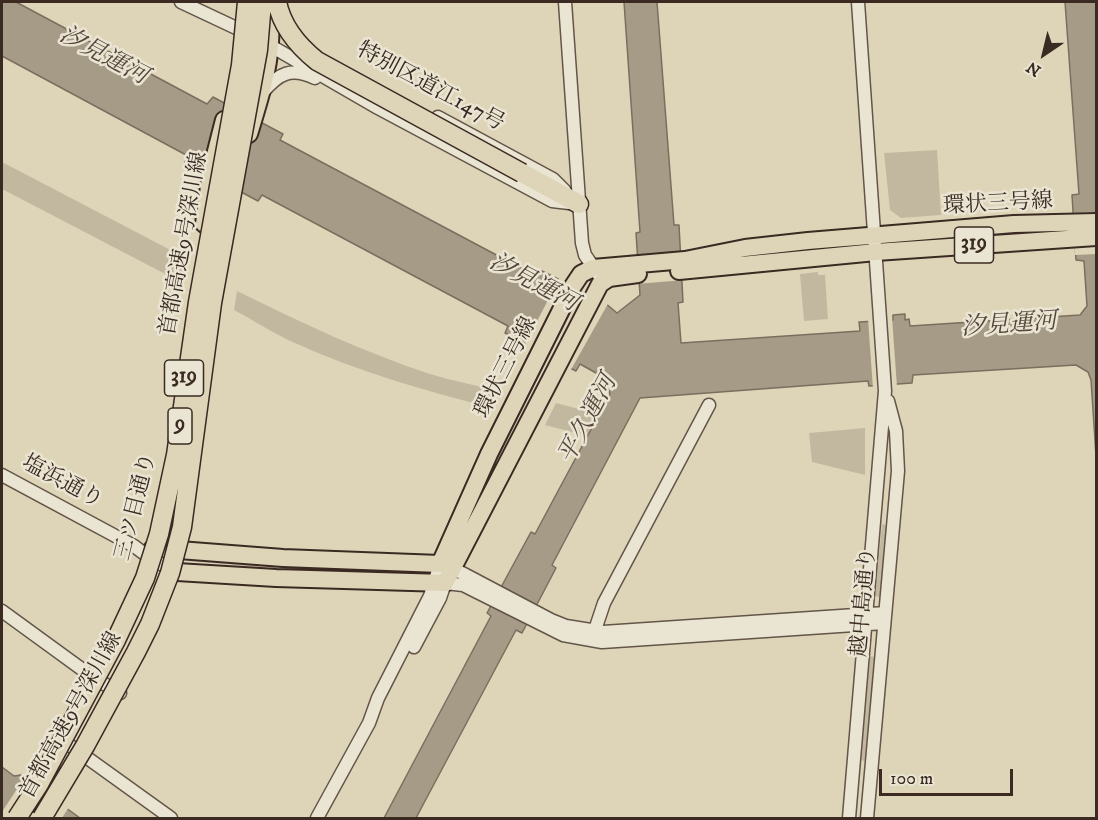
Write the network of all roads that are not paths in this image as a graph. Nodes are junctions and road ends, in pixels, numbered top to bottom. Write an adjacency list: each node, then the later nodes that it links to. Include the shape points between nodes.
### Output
1 (181, 2): 8 (street, 特別区道江147号)
2 (249, 2): 8 (main road, 三ツ目通り / 319); 18 (highway, 首都高速9号深川線 / 9, bridge, via 242,65)
3 (262, 2): 43 (highway, 首都高速9号深川線 / 9, bridge, via 258,50 222,243 186,500 173,563 136,651)
4 (269, 2): 9 (main road, 三ツ目通り / 319)
5 (277, 2): 12 (highway, bridge, via 292,36 317,61)
6 (565, 2): 12 (street)
7 (858, 2): 16 (street, 越中島通り)
8 (248, 34): 9 (street, 特別区道江147号); 27 (main road, 三ツ目通り / 319, via 215,153 174,454)
9 (270, 41): 10 (main road, 三ツ目通り / 319); 11 (street, 特別区道江147号); 12 (street, 特別区道江147号, via 289,40 317,51 553,179)
10 (261, 95): 11 (street, 特別区道江147号, via 278,77 304,73); 26 (main road, 三ツ目通り / 319, bridge, via 228,203 211,305)
11 (378, 108): 12 (street, 特別区道江147号, via 552,201)
12 (579, 204): 17 (street, via 582,243)
13 (1096, 222): 14 (main road, 環状三号線 / 319)
14 (1071, 231): 15 (main road, 環状三号線 / 319); 16 (main road, 環状三号線 / 319)
15 (1096, 237)
16 (876, 243): 17 (main road, 環状三号線 / 319, via 636,269); 19 (street, 越中島通り)
17 (597, 282): 21 (main road, 環状三号線, via 581,274 573,286); 22 (main road, 環状三号線)
18 (198, 302): 41 (highway, 首都高速9号深川線 / 9, bridge, via 167,504 145,578 112,649); 42 (highway, bridge, via 182,465 158,568 112,675)
19 (885, 391): 31 (street, 越中島通り, via 898,449); 32 (street, 越中島通り)
20 (709, 405): 33 (street, via 604,603)
21 (498, 435): 22 (main road, via 503,442); 23 (main road, 環状三号線)
22 (518, 444): 24 (main road, 環状三号線)
23 (489, 454): 24 (main road, via 505,455); 29 (main road, 環状三号線)
24 (508, 464): 29 (main road, 環状三号線)
25 (2, 475): 27 (street, 塩浜通り)
26 (182, 551): 27 (main road); 28 (main road, 三ツ目通り / 319); 29 (main road)
27 (152, 553): 28 (street, 塩浜通り); 34 (main road, 三ツ目通り / 319)
28 (177, 572): 29 (main road); 35 (main road, 三ツ目通り / 319, via 156,625)
29 (443, 575): 33 (street, via 493,594 563,635); 46 (street, via 440,598)
30 (2, 611): 34 (street)
31 (885, 618): 32 (street); 39 (street, 越中島通り)
32 (867, 619): 33 (street, via 621,642); 38 (street, 越中島通り)
33 (593, 636)
34 (94, 678): 35 (street); 36 (main road, 三ツ目通り / 319)
35 (120, 693): 37 (main road, 三ツ目通り / 319)
36 (61, 739): 37 (street); 40 (main road, 三ツ目通り / 319, bridge)
37 (85, 756): 44 (main road, 三ツ目通り / 319); 45 (street)
38 (854, 768): 39 (street); 47 (street, 越中島通り)
39 (871, 770): 48 (street, 越中島通り)
40 (12, 819)
41 (17, 819)
42 (29, 819)
43 (42, 819)
44 (48, 819)
45 (171, 819)
46 (317, 819)
47 (849, 819)
48 (867, 819)

